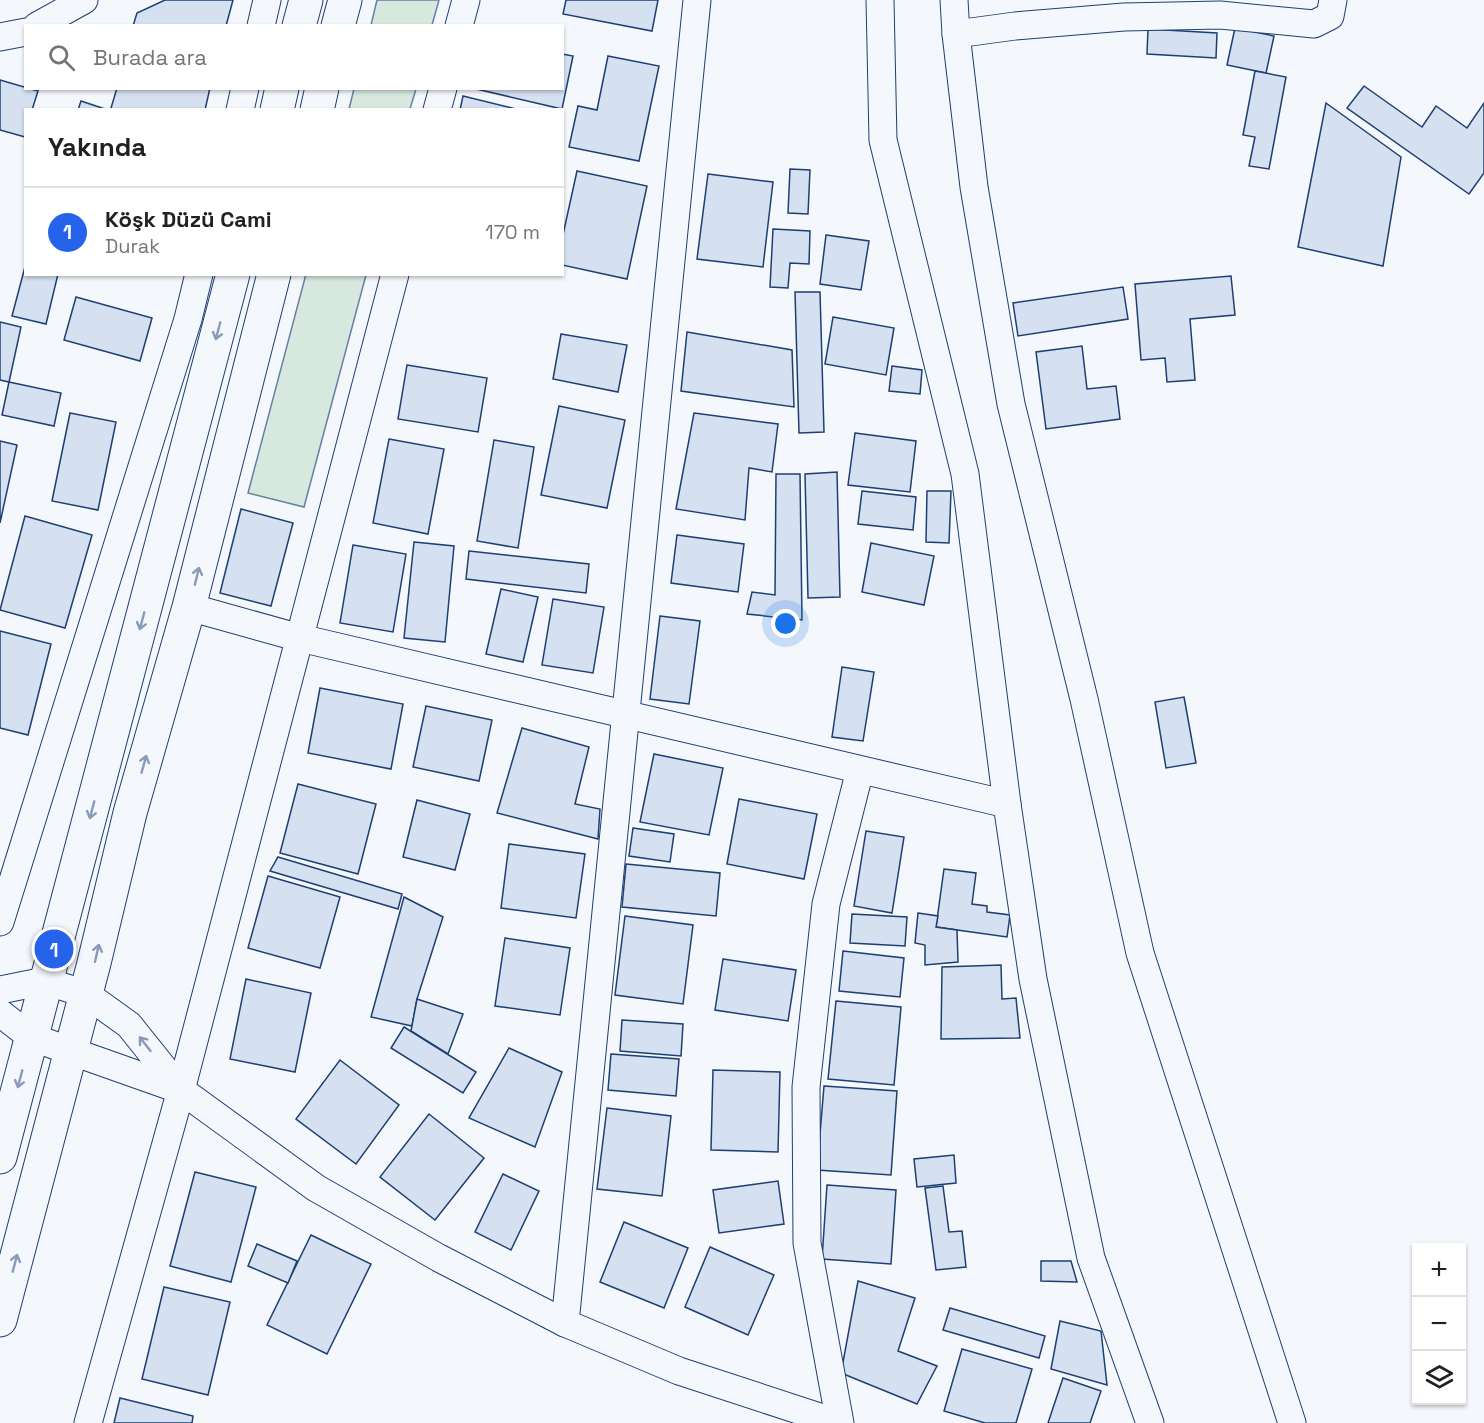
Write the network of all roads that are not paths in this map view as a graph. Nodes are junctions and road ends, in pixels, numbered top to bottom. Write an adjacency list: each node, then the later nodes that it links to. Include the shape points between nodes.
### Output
1 (84, 0): 10 (street)
2 (267, 0): 11 (street)
3 (306, 0): 12 (main road)
4 (345, 0): 13 (main road)
5 (466, 0): 14 (street)
6 (697, 0): 32 (street)
7 (880, 0): 34 (street, via 883,140 965,474)
8 (954, 0): 16 (street)
9 (1333, 0): 16 (street, via 1330,16 1314,24 1220,15 1124,17)
10 (41, 24)
11 (261, 24)
12 (300, 24)
13 (339, 24)
14 (460, 24)
15 (24, 32): 17 (street)
16 (956, 34): 49 (street, via 974,187 1011,404 1140,953)
17 (0, 37)
18 (245, 90): 22 (street)
19 (282, 90): 23 (main road)
20 (322, 90): 24 (main road)
21 (442, 90): 25 (street)
22 (240, 108)
23 (277, 108)
24 (317, 108)
25 (438, 108)
26 (198, 276): 35 (street)
27 (232, 276): 36 (main road, one-way to 36)
28 (273, 276): 30 (main road, one-way to 28)
29 (393, 276): 31 (street)
30 (189, 607): 31 (street); 38 (main road, one-way to 30, via 130,813)
31 (300, 638): 32 (street); 42 (street)
32 (627, 716): 33 (street); 45 (street)
33 (860, 770): 34 (street); 47 (street, via 826,904 806,1087 807,1243)
34 (1008, 804): 48 (street, via 1033,979 1091,1258)
35 (0, 922)
36 (45, 981): 37 (street); 38 (street); 40 (main road)
37 (0, 990)
38 (86, 994): 41 (main road); 42 (street, one-way to 38, via 129,1024)
39 (0, 1013): 40 (street)
40 (31, 1037): 41 (street); 43 (main road, one-way to 43)
41 (71, 1050): 42 (street); 44 (main road, one-way to 41)
42 (181, 1090): 45 (street, via 315,1188); 46 (street)
43 (0, 1157)
44 (0, 1320)
45 (565, 1323): 47 (street, via 679,1371)
46 (88, 1423)
47 (839, 1423)
48 (1150, 1423)
49 (1292, 1423)

